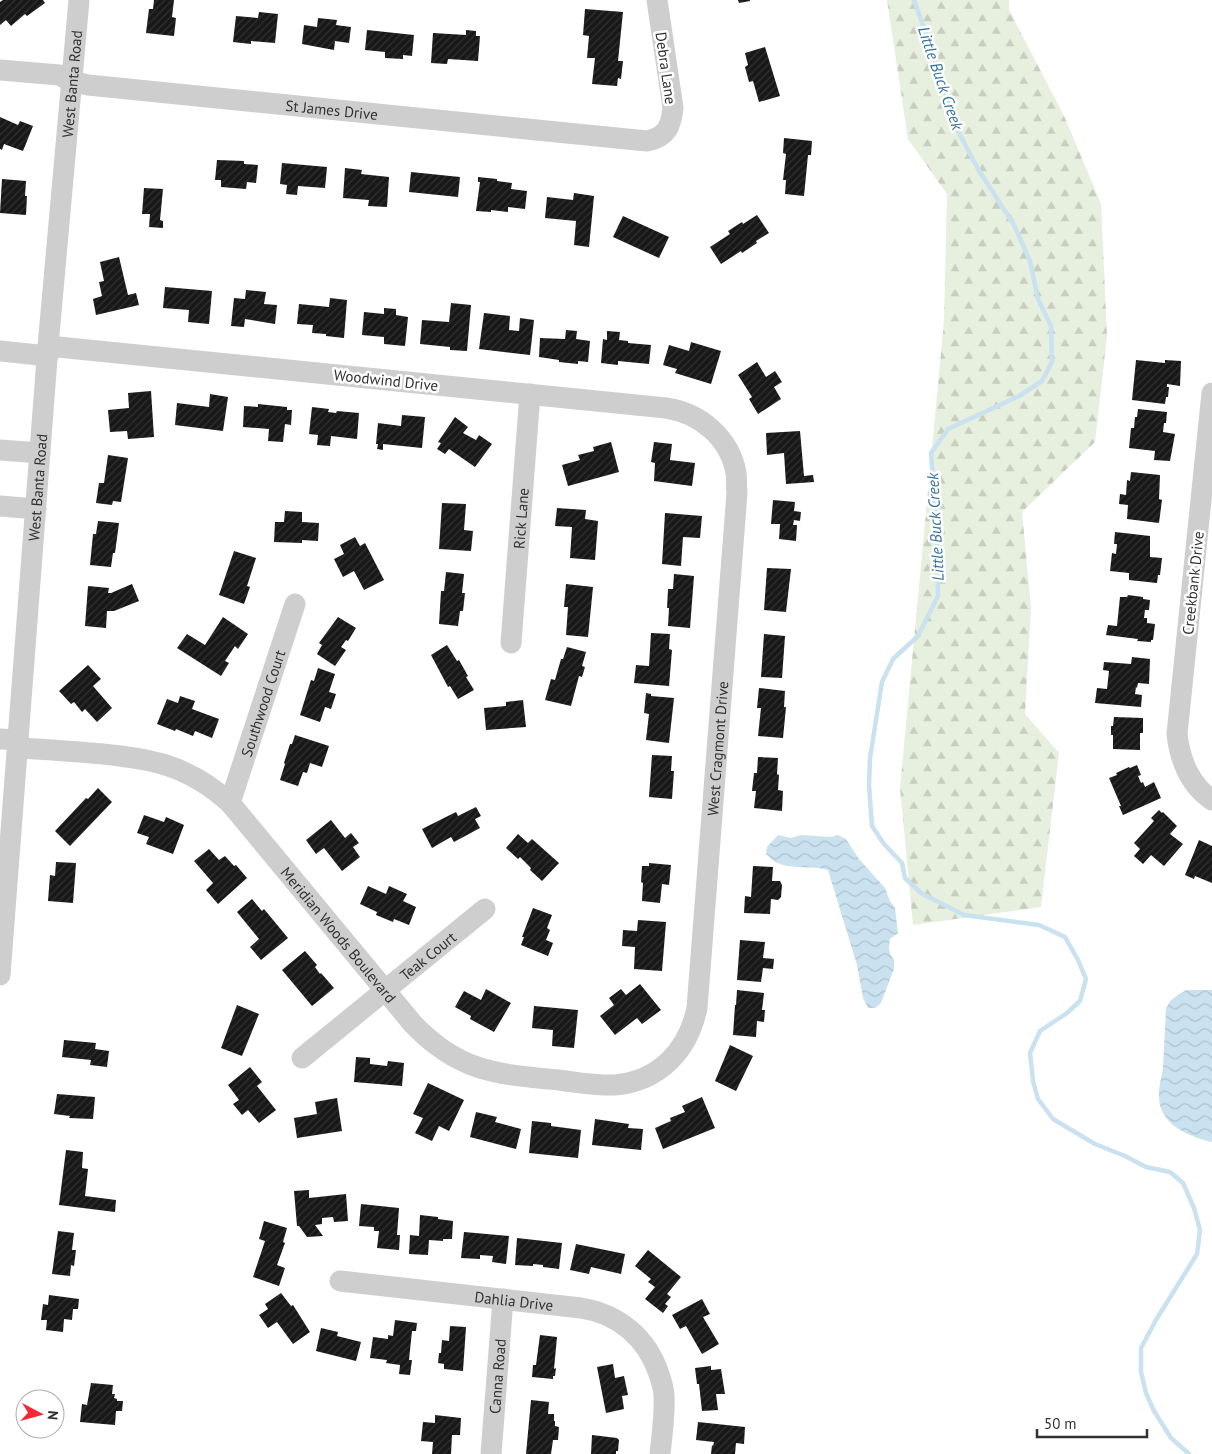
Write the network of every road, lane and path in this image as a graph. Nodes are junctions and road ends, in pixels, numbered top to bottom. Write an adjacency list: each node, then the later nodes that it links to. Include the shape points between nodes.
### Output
1 (78, 0): 4 (street, West Banta Road)
2 (657, 0): 5 (street, Debra Lane, via 673,108)
3 (0, 70): 4 (street, St James Drive, via 59,75)
4 (71, 81): 5 (street, St James Drive, via 642,141); 7 (street, West Banta Road)
5 (664, 134)
6 (0, 351): 7 (street, Woodwind Drive)
7 (48, 351): 9 (street, Woodwind Drive); 12 (street, West Banta Road)
8 (1212, 392): 13 (street, Creekbank Drive)
9 (530, 394): 10 (street, Woodwind Drive, via 672,409 698,418); 17 (street, Rick Lane)
10 (716, 433): 25 (street, West Cragmont Drive, via 733,461 737,493 697,1008 688,1037)
11 (0, 450): 12 (street)
12 (40, 453): 15 (street, West Banta Road)
13 (1208, 465): 19 (street, Creekbank Drive, via 1177,734 1182,760 1190,776)
14 (0, 506): 15 (street)
15 (36, 509): 18 (street, West Banta Road)
16 (295, 604): 20 (street, Southwood Court)
17 (510, 643)
18 (11, 749): 20 (street, Meridian Woods Boulevard, via 124,756 158,762 202,781); 22 (street, West Banta Road)
19 (1212, 800)
20 (230, 803): 23 (street, Meridian Woods Boulevard)
21 (484, 909): 23 (street, Teak Court)
22 (0, 975)
23 (385, 990): 24 (street, Teak Court); 25 (street, Meridian Woods Boulevard, via 439,1047 463,1062 488,1071 614,1085 643,1078)
24 (302, 1058)
25 (670, 1061)
26 (340, 1281): 27 (street, Dahlia Drive)
27 (503, 1299): 28 (street, Canna Road); 29 (street, Dahlia Drive, via 581,1308 607,1315 640,1339 651,1355 662,1382 665,1406)
28 (491, 1454)
29 (660, 1454)

